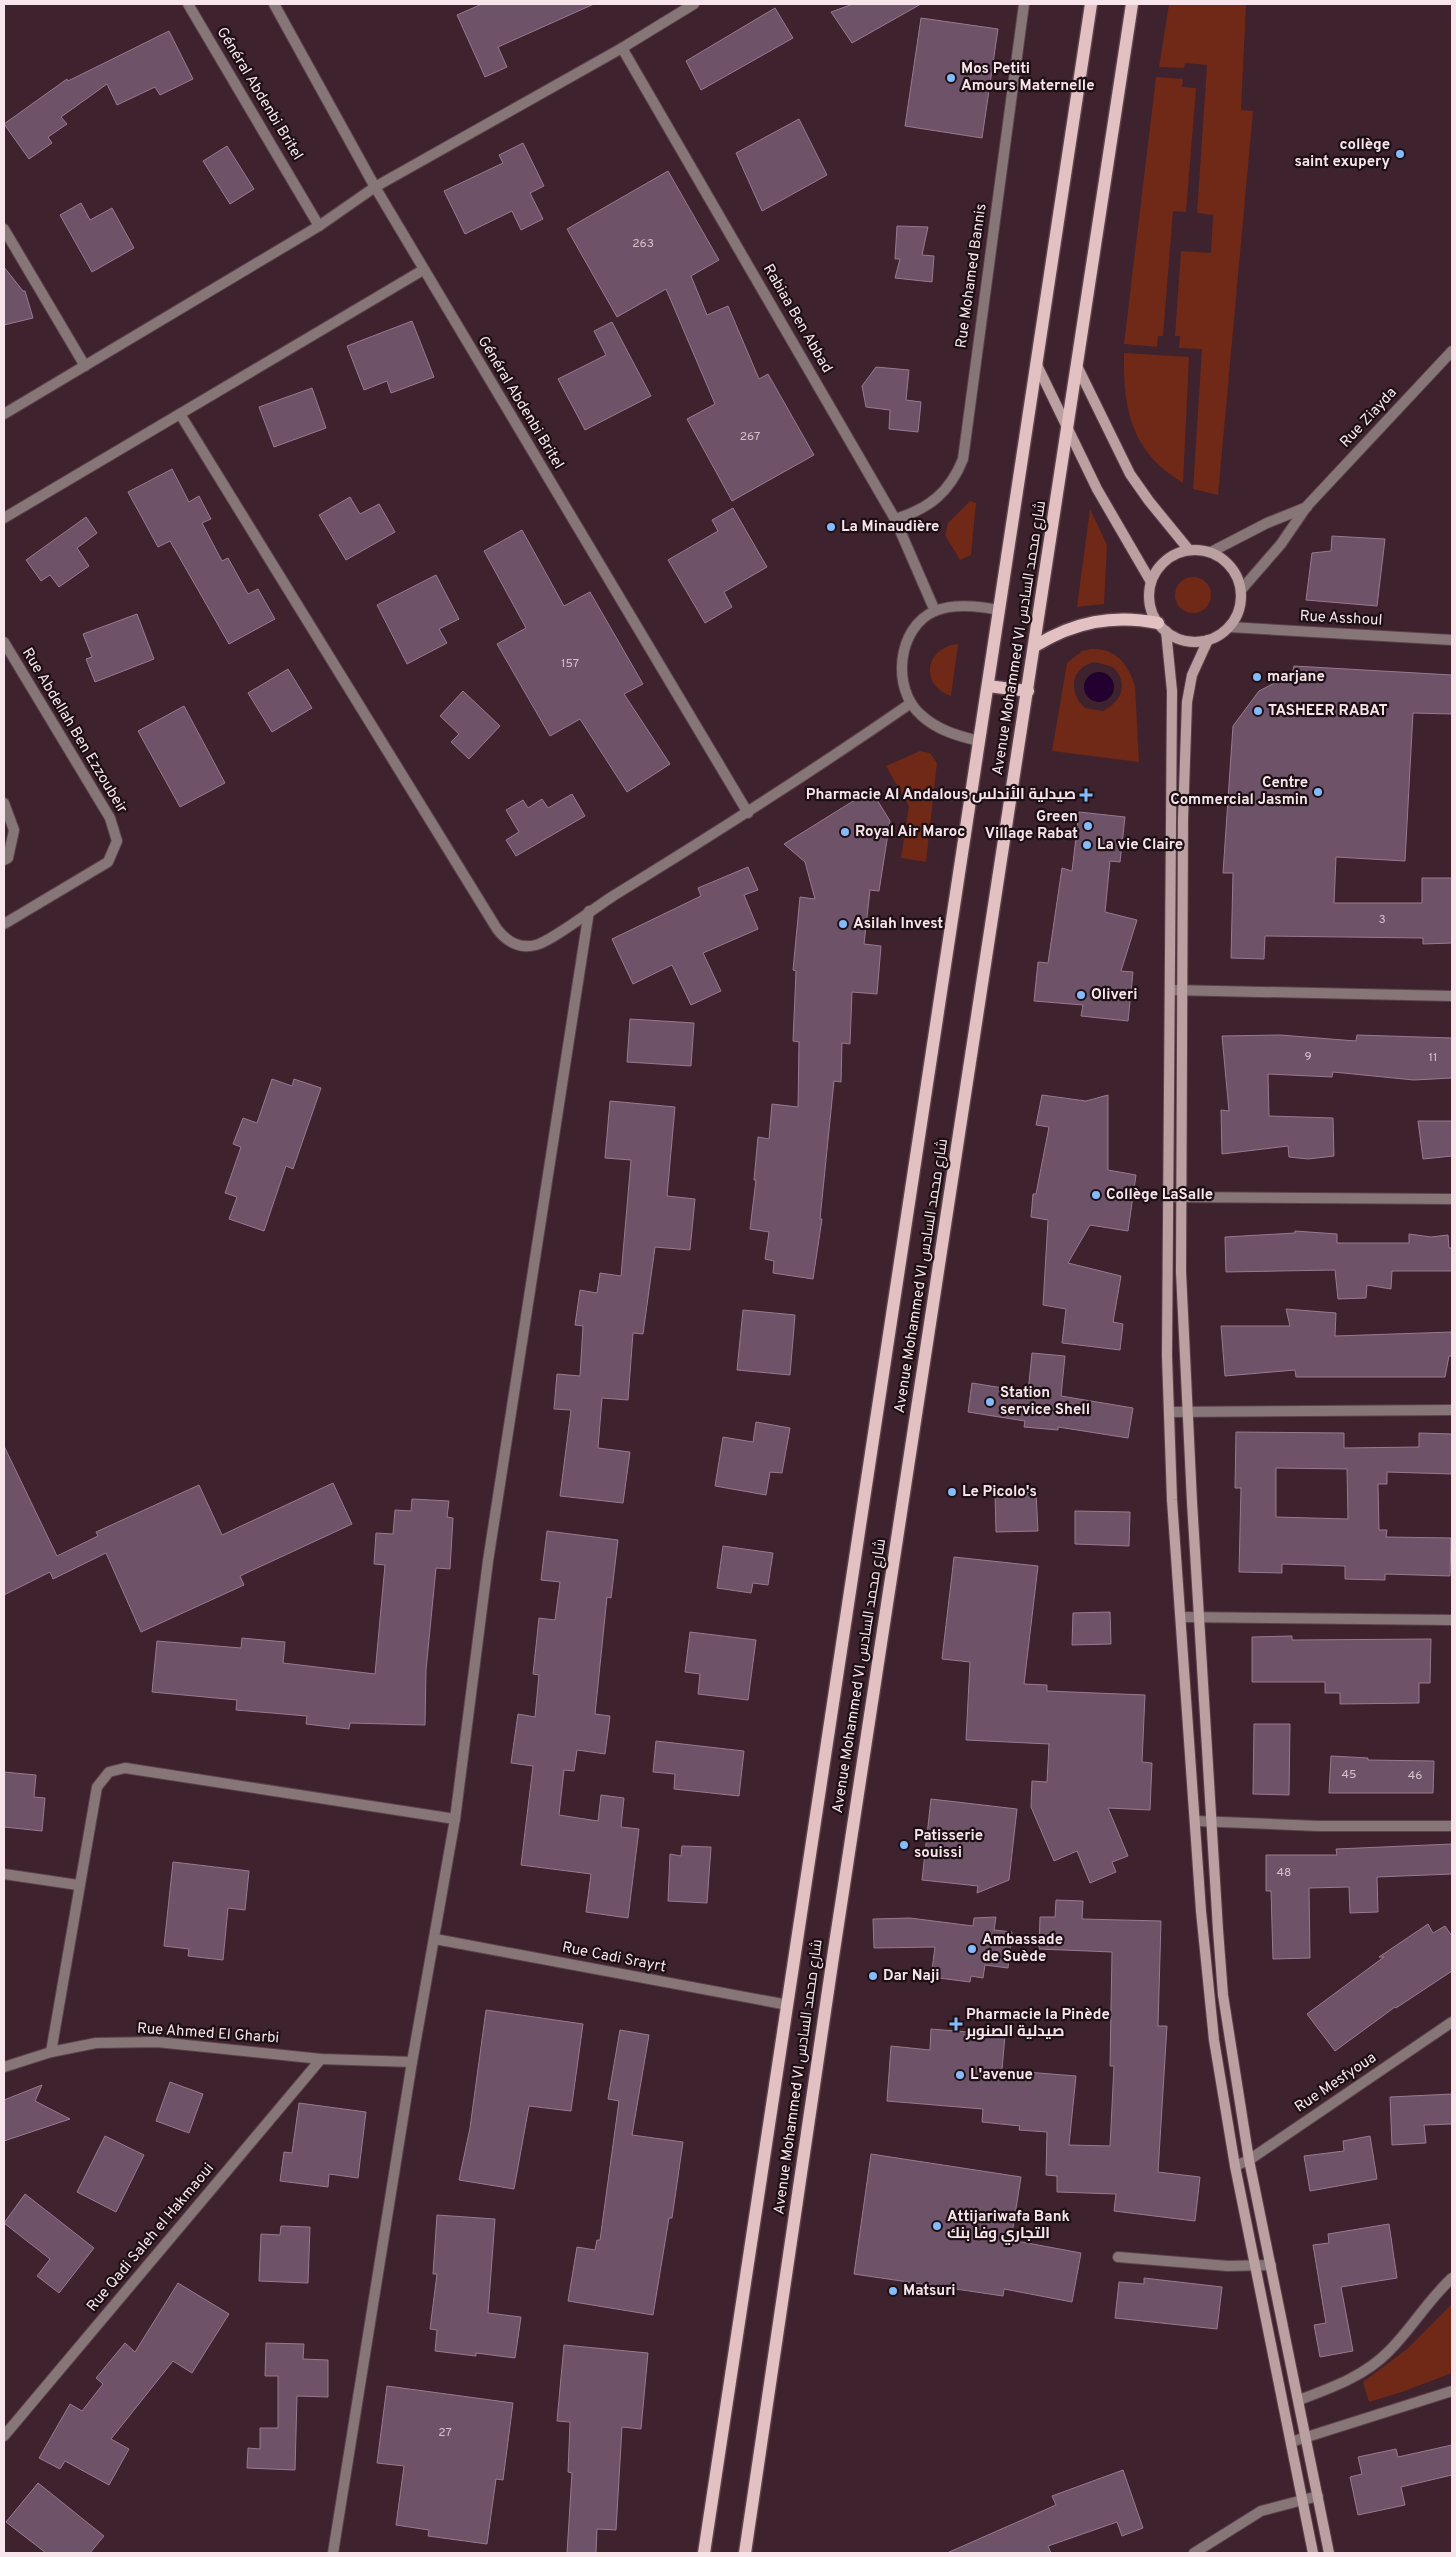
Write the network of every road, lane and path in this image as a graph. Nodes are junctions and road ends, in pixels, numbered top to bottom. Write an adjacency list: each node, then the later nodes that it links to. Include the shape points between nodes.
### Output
1 (188, 4): 9 (street, Général Abdenbi Britel)
2 (274, 4): 8 (street, Général Abdenbi Britel)
3 (694, 4): 7 (street)
4 (1024, 4): 21 (street, Rue Mohamed Bannis, via 963,459 957,474 937,499)
5 (1091, 4): 13 (main road, Avenue Mohammed VI شارع محمد السادس)
6 (1132, 4): 15 (main road, Avenue Mohammed VI شارع محمد السادس)
7 (622, 48): 8 (street); 21 (street, Rabiaa Ben Abbad)
8 (375, 187): 9 (street); 11 (street, Général Abdenbi Britel)
9 (319, 226): 14 (street)
10 (4, 229): 14 (street)
11 (423, 270): 17 (street); 39 (street, Général Abdenbi Britel)
12 (1452, 351): 19 (street, Rue Ziayda)
13 (1036, 363): 18 (main road); 26 (main road, Avenue Mohammed VI شارع محمد السادس)
14 (85, 366): 16 (street)
15 (1077, 366): 18 (main road, Avenue Mohammed VI شارع محمد السادس); 22 (main road, via 1130,474 1148,501)
16 (4, 414)
17 (180, 414): 20 (street); 41 (street, via 502,936 518,945 538,944)
18 (1068, 430): 24 (main road, via 1106,505); 33 (main road, Avenue Mohammed VI شارع محمد السادس)
19 (1308, 506): 23 (street, Rue Ziayda); 25 (street, Rue Ziayda)
20 (4, 518)
21 (896, 519): 27 (street, Rabiaa Ben Abbad)
22 (1190, 550): 23 (main road); 24 (main road, via 1173,555 1159,567)
23 (1211, 552): 25 (main road, via 1231,567)
24 (1151, 582): 28 (main road, via 1151,610)
25 (1241, 590): 29 (main road, via 1239,610)
26 (999, 610): 27 (street, via 967,606); 34 (main road, Avenue Mohammed VI شارع محمد السادس)
27 (935, 611): 36 (street, via 922,619 905,645 902,675)
28 (1162, 627): 30 (main road, via 1186,641); 33 (main road, via 1137,618 1093,621 1072,627); 43 (main road, via 1172,691)
29 (1229, 627): 30 (main road); 31 (street, Rue Asshoul)
30 (1208, 640): 44 (main road, via 1192,675 1187,702)
31 (1452, 640)
32 (4, 642): 42 (street, Rue Abdellah Ben Ezzoubeir, via 110,818 117,841 108,862)
33 (1035, 646): 35 (main road, Avenue Mohammed VI شارع محمد السادس)
34 (988, 686): 35 (main road); 37 (main road, Avenue Mohammed VI شارع محمد السادس)
35 (1028, 691): 83 (main road, Avenue Mohammed VI شارع محمد السادس, via 833,1957)
36 (911, 703): 37 (street, via 919,714 938,727); 39 (street)
37 (979, 740): 62 (main road, Avenue Mohammed VI شارع محمد السادس)
38 (4, 803): 40 (street, via 14,830 8,858)
39 (748, 813): 41 (street)
40 (4, 860)
41 (589, 911): 55 (street, via 488,1561)
42 (4, 924)
43 (1171, 990): 44 (street); 46 (main road)
44 (1183, 992): 45 (street); 47 (main road)
45 (1452, 996)
46 (1168, 1198): 47 (street); 50 (main road)
47 (1182, 1199): 48 (street); 51 (main road, via 1181,1272)
48 (1452, 1199)
49 (1452, 1410): 51 (street)
50 (1169, 1412): 51 (street); 52 (main road)
51 (1187, 1412): 53 (main road)
52 (1181, 1617): 53 (street); 56 (main road)
53 (1199, 1619): 54 (street); 57 (main road)
54 (1452, 1620)
55 (455, 1819): 60 (street, via 125,1768 109,1772 97,1787); 61 (street)
56 (1196, 1821): 57 (street); 69 (main road, via 1208,1995)
57 (1212, 1823): 58 (street); 68 (main road, via 1223,1995)
58 (1452, 1826)
59 (4, 1874): 60 (street)
60 (78, 1884): 64 (street)
61 (435, 1939): 62 (street, Rue Cadi Srayrt); 66 (street)
62 (788, 2005): 82 (main road, Avenue Mohammed VI شارع محمد السادس)
63 (1452, 2022): 68 (street, Rue Mesfyoua)
64 (51, 2052): 65 (street, Rue Ahmed El Gharbi, via 96,2043 157,2042); 67 (street, Rue Ahmed El Gharbi)
65 (321, 2059): 66 (street, Rue Ahmed El Gharbi); 76 (street, Rue Qadi Saleh el Hakmaoui)
66 (412, 2062): 81 (street)
67 (4, 2067)
68 (1249, 2160): 69 (street, Rue Mesfyoua); 71 (main road)
69 (1235, 2166): 72 (main road)
70 (1118, 2257): 72 (street)
71 (1271, 2264): 72 (street); 75 (main road)
72 (1256, 2266): 78 (main road)
73 (1452, 2278): 75 (street, via 1389,2351 1355,2376)
74 (1452, 2391): 77 (street)
75 (1299, 2400): 77 (main road)
76 (4, 2436)
77 (1307, 2437): 78 (street); 79 (main road)
78 (1291, 2442): 80 (main road)
79 (1318, 2496): 80 (street); 86 (main road)
80 (1302, 2500): 84 (street, via 1261,2512); 85 (main road)
81 (333, 2553)
82 (704, 2553)
83 (745, 2553)
84 (1194, 2553)
85 (1313, 2553)
86 (1329, 2553)

